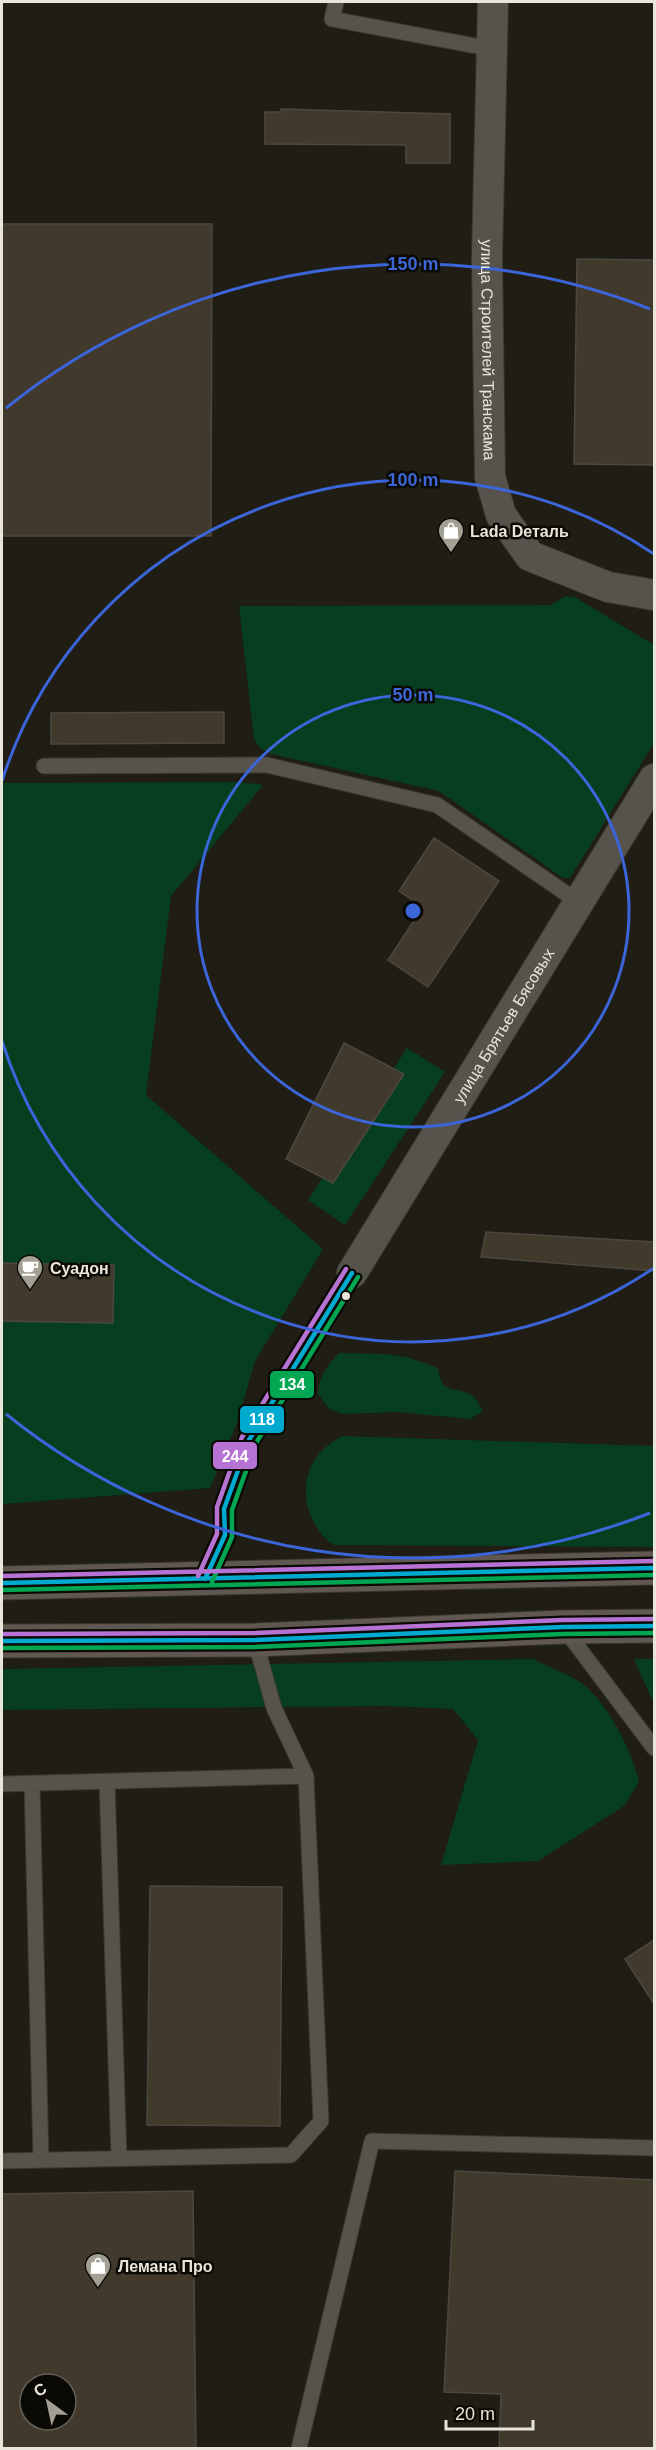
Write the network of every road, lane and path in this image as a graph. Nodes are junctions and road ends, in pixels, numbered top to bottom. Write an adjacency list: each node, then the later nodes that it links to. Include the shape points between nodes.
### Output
1 (336, 2): 3 (lane, via 332,19)
2 (493, 2): 3 (street, улица Строителей Транскама)
3 (492, 49): 4 (street, улица Строителей Транскама, via 487,257 490,477 501,515 530,556 608,587)
4 (654, 595)
5 (44, 766): 7 (lane, via 267,765 437,805)
6 (654, 779): 7 (street, улица Брятьев Бясовых)
7 (580, 903): 8 (street, улица Брятьев Бясовых)
8 (352, 1274): 10 (lane, via 249,1440 224,1509 225,1535)
9 (654, 1568): 10 (highway)
10 (205, 1580): 11 (highway)
11 (2, 1583)
12 (654, 1626): 13 (highway)
13 (563, 1627): 14 (highway); 16 (lane)
14 (255, 1640): 15 (highway); 17 (lane, via 274,1708)
15 (2, 1641)
16 (654, 1748)
17 (306, 1776): 18 (lane); 22 (lane, via 321,2121 291,2155)
18 (107, 1781): 20 (lane); 22 (lane)
19 (2, 1784): 20 (lane)
20 (32, 1784): 23 (lane)
21 (654, 2148): 25 (lane, via 372,2141)
22 (119, 2159): 23 (lane)
23 (41, 2160): 24 (lane)
24 (2, 2161)
25 (299, 2448)

